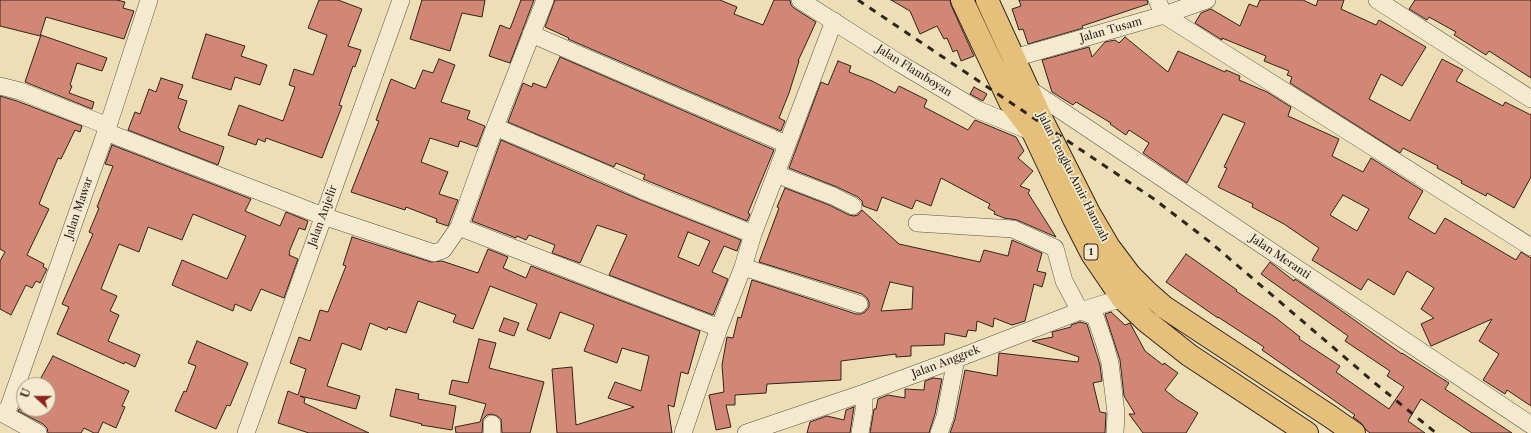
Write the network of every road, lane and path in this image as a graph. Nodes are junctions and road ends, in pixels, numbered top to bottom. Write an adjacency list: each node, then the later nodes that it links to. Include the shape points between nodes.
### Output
1 (149, 0): 17 (street, Jalan Mawar)
2 (401, 0): 22 (street, Jalan Anjelir)
3 (545, 0): 11 (street)
4 (800, 0): 10 (street, Jalan Flamboyan)
5 (962, 0): 18 (main road, Jalan Tengku Amir Hamzah / 1, via 1010,102)
6 (987, 0): 12 (main road, Jalan Tengku Amir Hamzah / 1)
7 (1207, 0): 9 (street, Jalan Tusam)
8 (1377, 0): 15 (street)
9 (1161, 7): 12 (street, Jalan Tusam); 26 (street)
10 (834, 21): 18 (street, Jalan Flamboyan, via 978,110); 19 (street)
11 (531, 34): 16 (street); 19 (street)
12 (1014, 58): 14 (main road, Jalan Tengku Amir Hamzah / 1)
13 (0, 86): 17 (street, via 20,91)
14 (1029, 89): 28 (main road, Jalan Tengku Amir Hamzah / 1, via 1089,213 1109,247); 36 (street, Jalan Meranti)
15 (1531, 99)
16 (495, 127): 24 (street); 25 (street)
17 (107, 129): 22 (street); 35 (street, Jalan Mawar)
18 (1033, 132): 29 (main road, Jalan Tengku Amir Hamzah / 1, via 1092,254)
19 (786, 144): 20 (street)
20 (776, 174): 21 (street); 25 (street)
21 (853, 206)
22 (323, 216): 24 (street, via 434,252 443,250); 38 (street, Jalan Anjelir)
23 (917, 223): 31 (street, via 1013,229 1055,248 1064,281)
24 (459, 227): 32 (street)
25 (753, 234): 27 (street)
26 (1531, 247)
27 (743, 267): 30 (street); 32 (street)
28 (1146, 292): 29 (street, Jalan Anggrek); 45 (main road, Jalan Tengku Amir Hamzah / 1, via 1182,319)
29 (1122, 298): 31 (street, Jalan Anggrek); 44 (main road, Jalan Tengku Amir Hamzah / 1, via 1189,355)
30 (859, 304)
31 (1080, 311): 33 (street, Jalan Anggrek); 43 (street, via 1095,316 1105,345 1110,363 1116,413)
32 (719, 328): 39 (street)
33 (956, 360): 34 (street, Jalan Anggrek); 42 (street, via 945,417)
34 (864, 393): 40 (street, Jalan Anggrek); 41 (street)
35 (3, 414): 37 (street)
36 (1531, 425)
37 (38, 433)
38 (246, 433)
39 (683, 433)
40 (746, 433)
41 (860, 433)
42 (939, 433)
43 (1115, 433)
44 (1307, 433)
45 (1354, 433)

